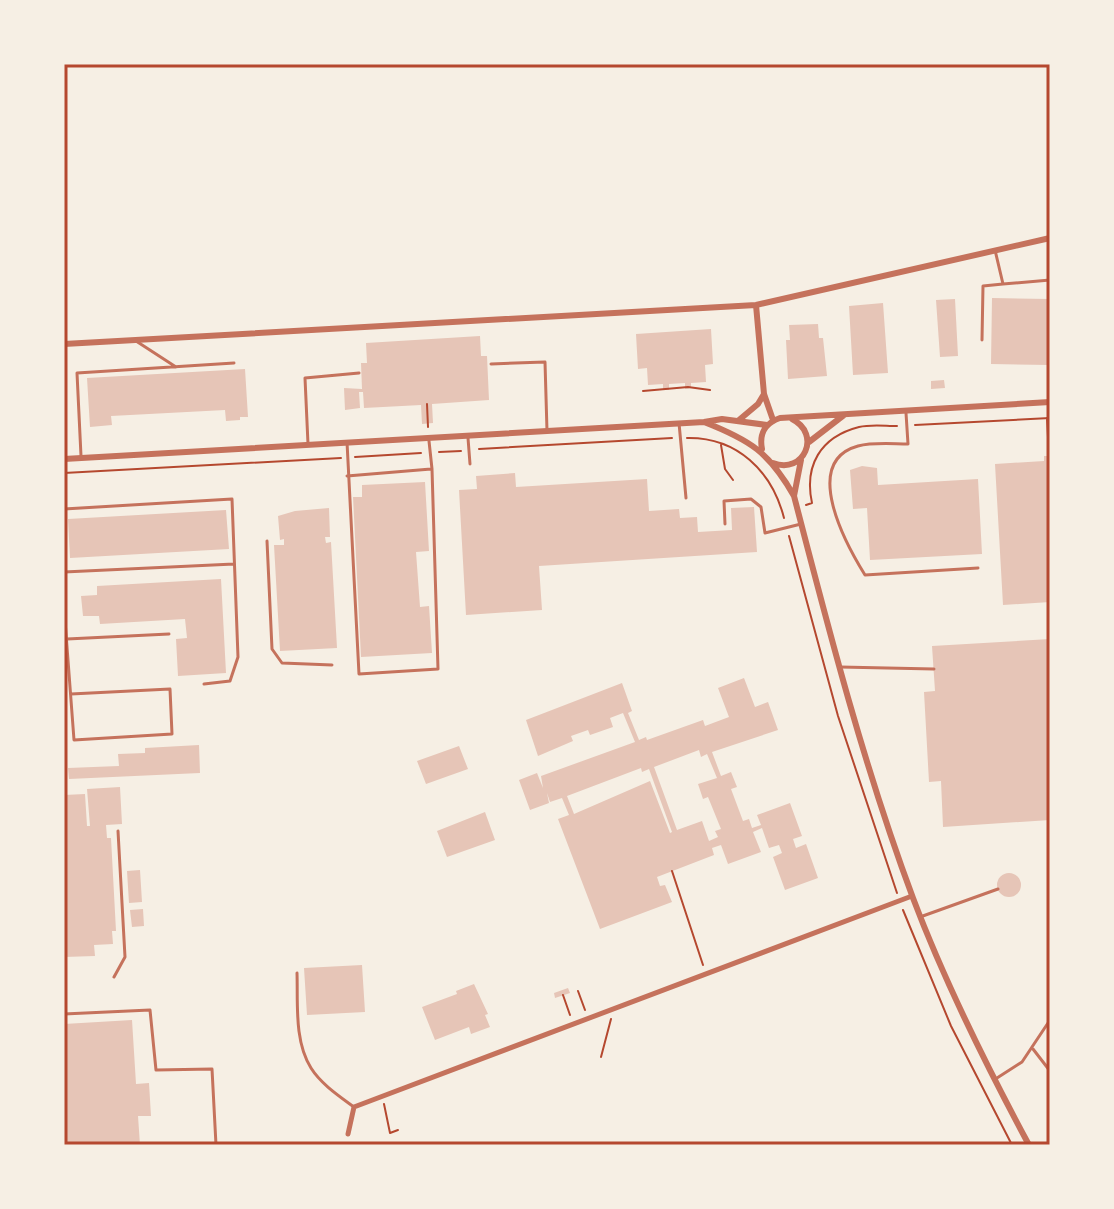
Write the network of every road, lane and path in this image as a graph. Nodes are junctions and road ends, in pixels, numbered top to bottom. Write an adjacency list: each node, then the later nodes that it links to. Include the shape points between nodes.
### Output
1 (1050, 238): 2 (street)
2 (995, 250): 4 (lane); 5 (street)
3 (1050, 280): 4 (lane)
4 (1003, 284): 7 (lane, via 983,286)
5 (756, 305): 6 (street); 15 (street)
6 (135, 340): 8 (street); 11 (lane)
7 (982, 340)
8 (64, 344)
9 (234, 363): 11 (lane)
10 (491, 364): 26 (lane, via 545,362)
11 (176, 367): 37 (lane, via 77,373)
12 (359, 373): 32 (lane, via 305,378)
13 (710, 390): 14 (path, via 688,385)
14 (643, 391)
15 (764, 394): 22 (street); 25 (street)
16 (1050, 402): 18 (street)
17 (427, 404): 28 (path)
18 (906, 409): 19 (street); 54 (lane, via 908,444 859,446 846,452 832,472 833,510 844,542 865,575)
19 (847, 413): 21 (street); 31 (street)
20 (1047, 418): 36 (path)
21 (792, 419): 25 (street); 31 (street, via 804,428)
22 (739, 420): 23 (street); 25 (street)
23 (704, 422): 24 (street); 34 (street)
24 (679, 423): 26 (street); 29 (lane)
25 (770, 423): 34 (street, via 760,440)
26 (547, 431): 27 (street)
27 (468, 434): 28 (street); 33 (lane)
28 (428, 437): 30 (street); 35 (lane)
29 (680, 438): 33 (path); 46 (path, via 720,444); 48 (lane)
30 (347, 442): 32 (street); 38 (lane)
31 (809, 442): 40 (street)
32 (308, 445): 37 (street)
33 (469, 450): 35 (path); 42 (lane)
34 (762, 451): 41 (street)
35 (431, 452): 38 (path); 43 (lane)
36 (1049, 456)
37 (81, 457): 39 (street)
38 (347, 458): 44 (path); 45 (lane)
39 (64, 459)
40 (801, 459): 41 (street, via 784,466); 47 (street)
41 (773, 463): 47 (street)
42 (470, 464)
43 (432, 469): 45 (lane); 45 (lane, via 438,669 359,674)
44 (64, 473)
45 (347, 476)
46 (733, 480)
47 (794, 496): 51 (street)
48 (686, 498)
49 (64, 509): 53 (lane, via 232,499)
50 (725, 524): 51 (lane, via 724,501 751,499 761,507 765,533)
51 (801, 524): 60 (street)
52 (267, 541): 59 (lane, via 272,649 282,663)
53 (234, 564): 55 (lane); 62 (lane, via 238,657 230,681)
54 (978, 568)
55 (64, 572)
56 (64, 607): 58 (lane)
57 (169, 634): 58 (lane)
58 (67, 639): 63 (lane)
59 (332, 665)
60 (840, 667): 61 (lane); 67 (street)
61 (934, 669)
62 (204, 684)
63 (71, 694): 63 (lane, via 170,689 172,734 74,740)
64 (118, 831): 73 (lane, via 125,957)
65 (672, 871): 71 (path)
66 (998, 889): 68 (lane)
67 (912, 896): 68 (street); 85 (street)
68 (920, 917): 84 (street)
69 (1050, 946): 70 (lane)
70 (1050, 963)
71 (704, 967)
72 (297, 973): 86 (lane, via 301,1042 311,1067)
73 (114, 977)
74 (578, 991): 76 (path)
75 (563, 995): 78 (path)
76 (585, 1011)
77 (64, 1014): 89 (lane, via 150,1010 156,1070 212,1069)
78 (571, 1016)
79 (611, 1017): 82 (path)
80 (1050, 1020): 81 (lane)
81 (1033, 1049): 83 (lane); 84 (lane)
82 (601, 1057)
83 (1050, 1071)
84 (994, 1079): 90 (street)
85 (383, 1095): 86 (street); 87 (path, via 390,1133)
86 (354, 1107): 88 (street)
87 (398, 1130)
88 (348, 1134)
89 (216, 1145)
90 (1029, 1145)

